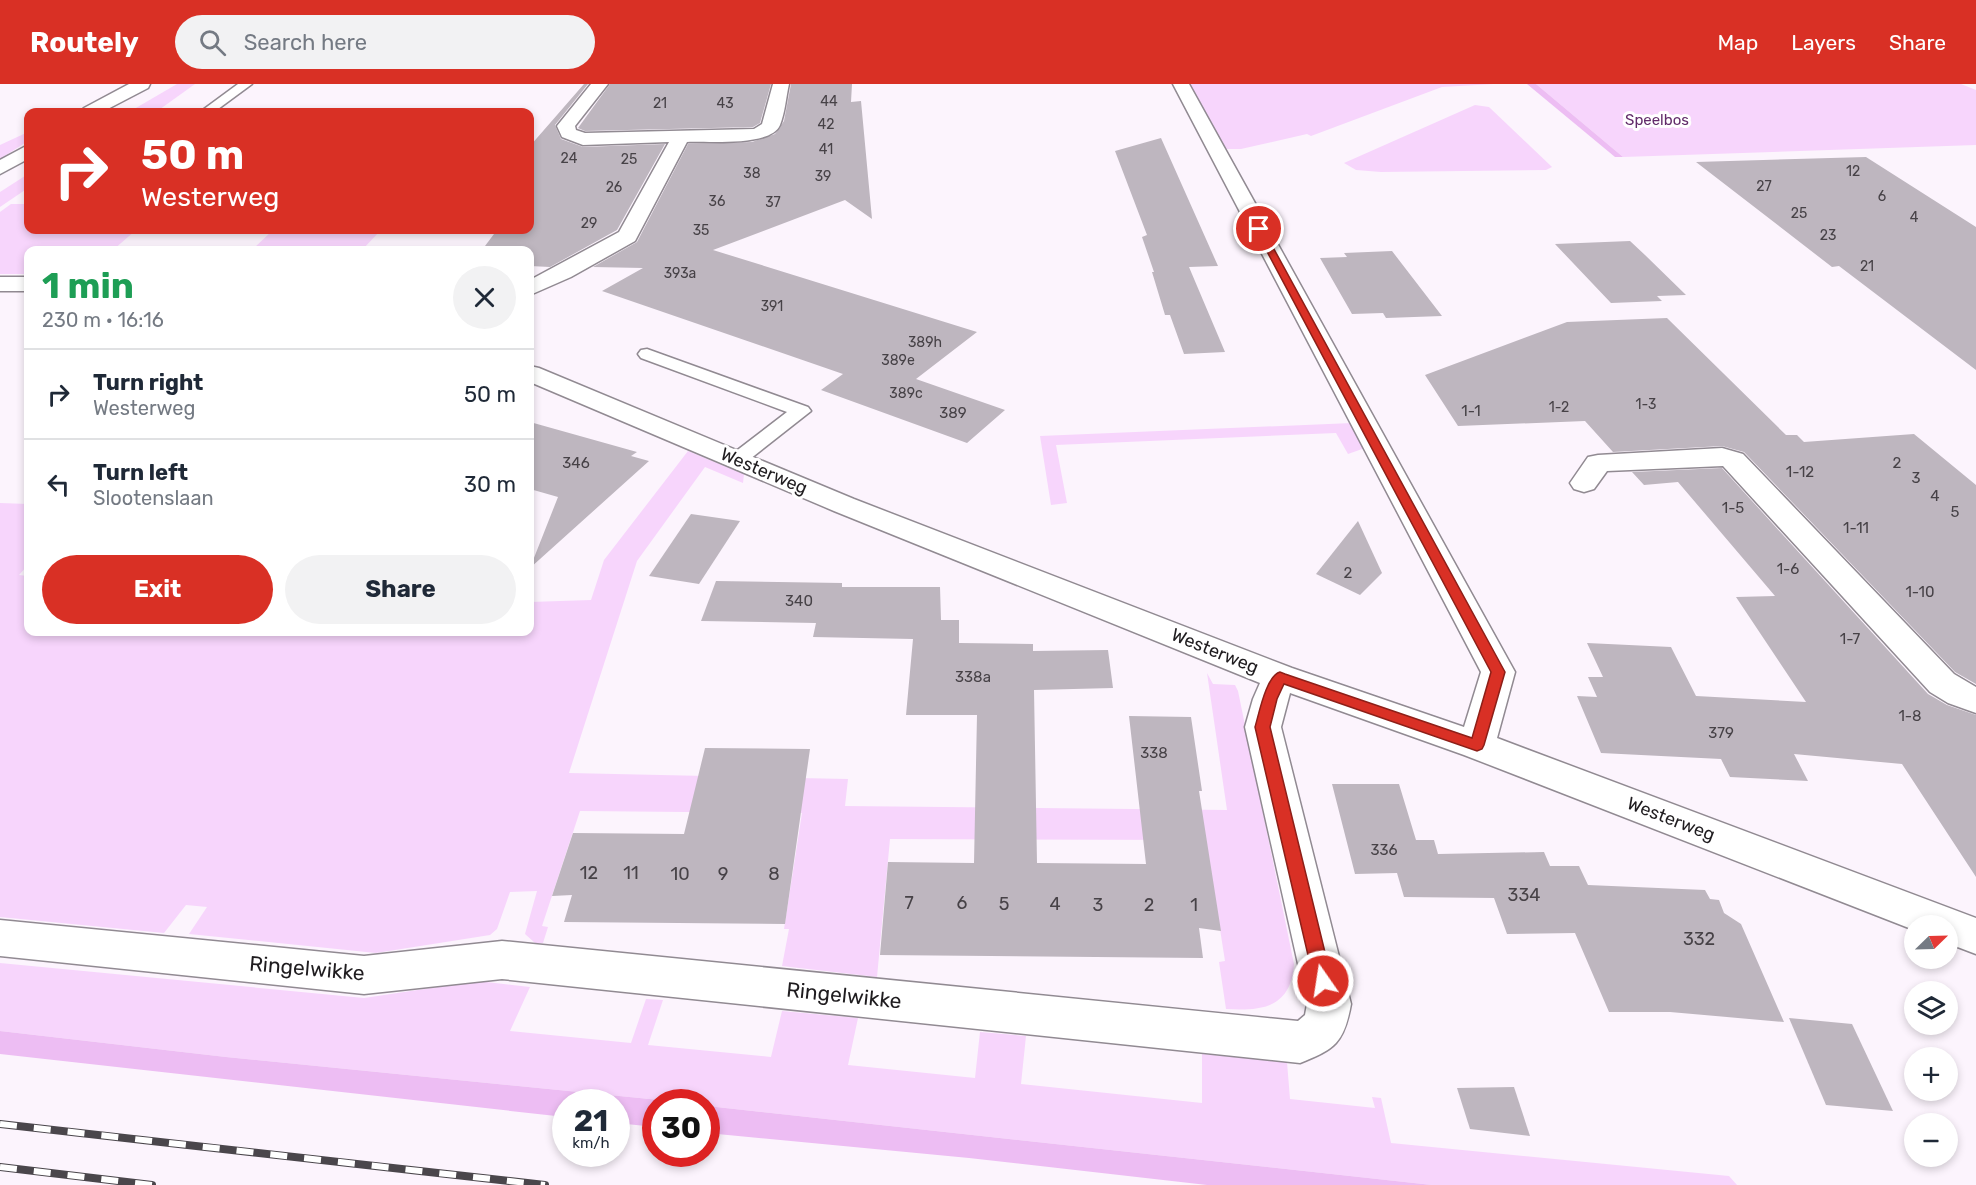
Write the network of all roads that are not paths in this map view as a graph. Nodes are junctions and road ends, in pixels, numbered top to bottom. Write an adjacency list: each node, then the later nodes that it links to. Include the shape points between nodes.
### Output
1 (142, 84): 6 (street)
2 (246, 84): 7 (lane)
3 (600, 84): 8 (street, via 566,126 568,133 583,139)
4 (781, 84): 8 (street, via 767,130 742,136)
5 (1181, 84): 20 (street, via 1498,672)
6 (97, 108)
7 (212, 108)
8 (680, 138): 13 (street, via 627,236)
9 (24, 153): 10 (street)
10 (0, 168)
11 (0, 284): 12 (street)
12 (24, 284)
13 (534, 286)
14 (647, 354): 16 (lane, via 801,411)
15 (534, 375): 16 (street, Westerweg)
16 (738, 459): 18 (street, Westerweg, via 844,505)
17 (1584, 483): 19 (street, via 1599,463 1722,456 1733,460 1942,683)
18 (1280, 677): 20 (street, Westerweg); 22 (street, Ringelwikke, via 1263,727 1329,1004 1326,1024 1314,1037 1300,1042 502,960 364,975)
19 (1976, 700)
20 (1477, 745): 21 (street, Westerweg)
21 (1976, 936)
22 (0, 938)

